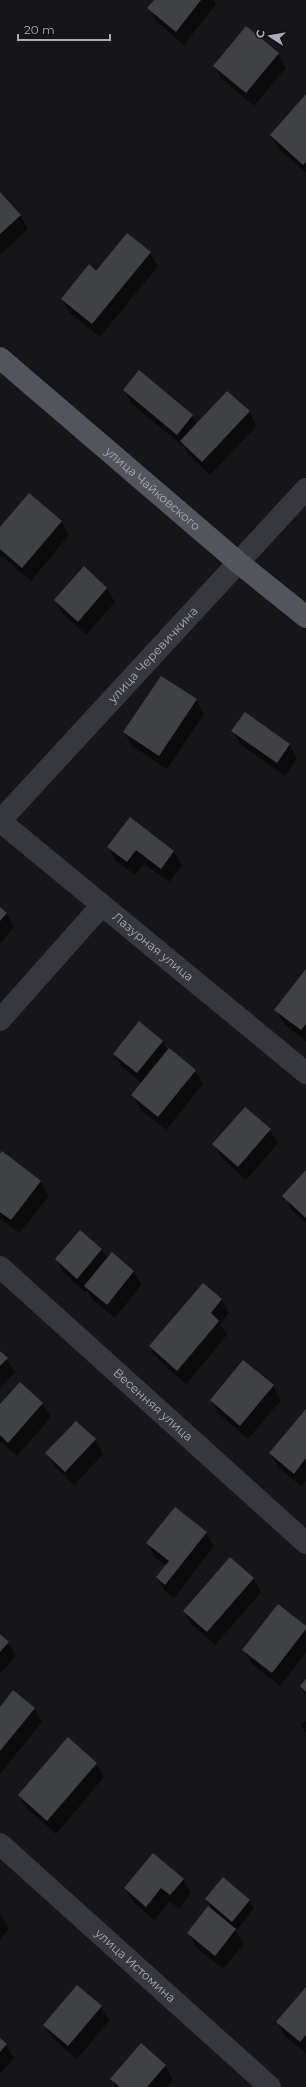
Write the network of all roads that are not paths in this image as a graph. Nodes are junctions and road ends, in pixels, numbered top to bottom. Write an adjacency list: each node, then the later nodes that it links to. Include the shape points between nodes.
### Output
1 (0, 358): 3 (main road, улица Чайковского)
2 (306, 489): 3 (street, улица Черевичкина)
3 (239, 563): 4 (main road, улица Чайковского); 5 (street, улица Черевичкина)
4 (306, 617)
5 (0, 821): 6 (street, Лазурная улица)
6 (102, 905): 7 (street); 8 (street, Лазурная улица)
7 (0, 1020)
8 (306, 1073)
9 (0, 1267): 10 (street, Весенняя улица)
10 (306, 1543)
11 (0, 1844): 12 (street, улица Истомина)
12 (270, 2087)

